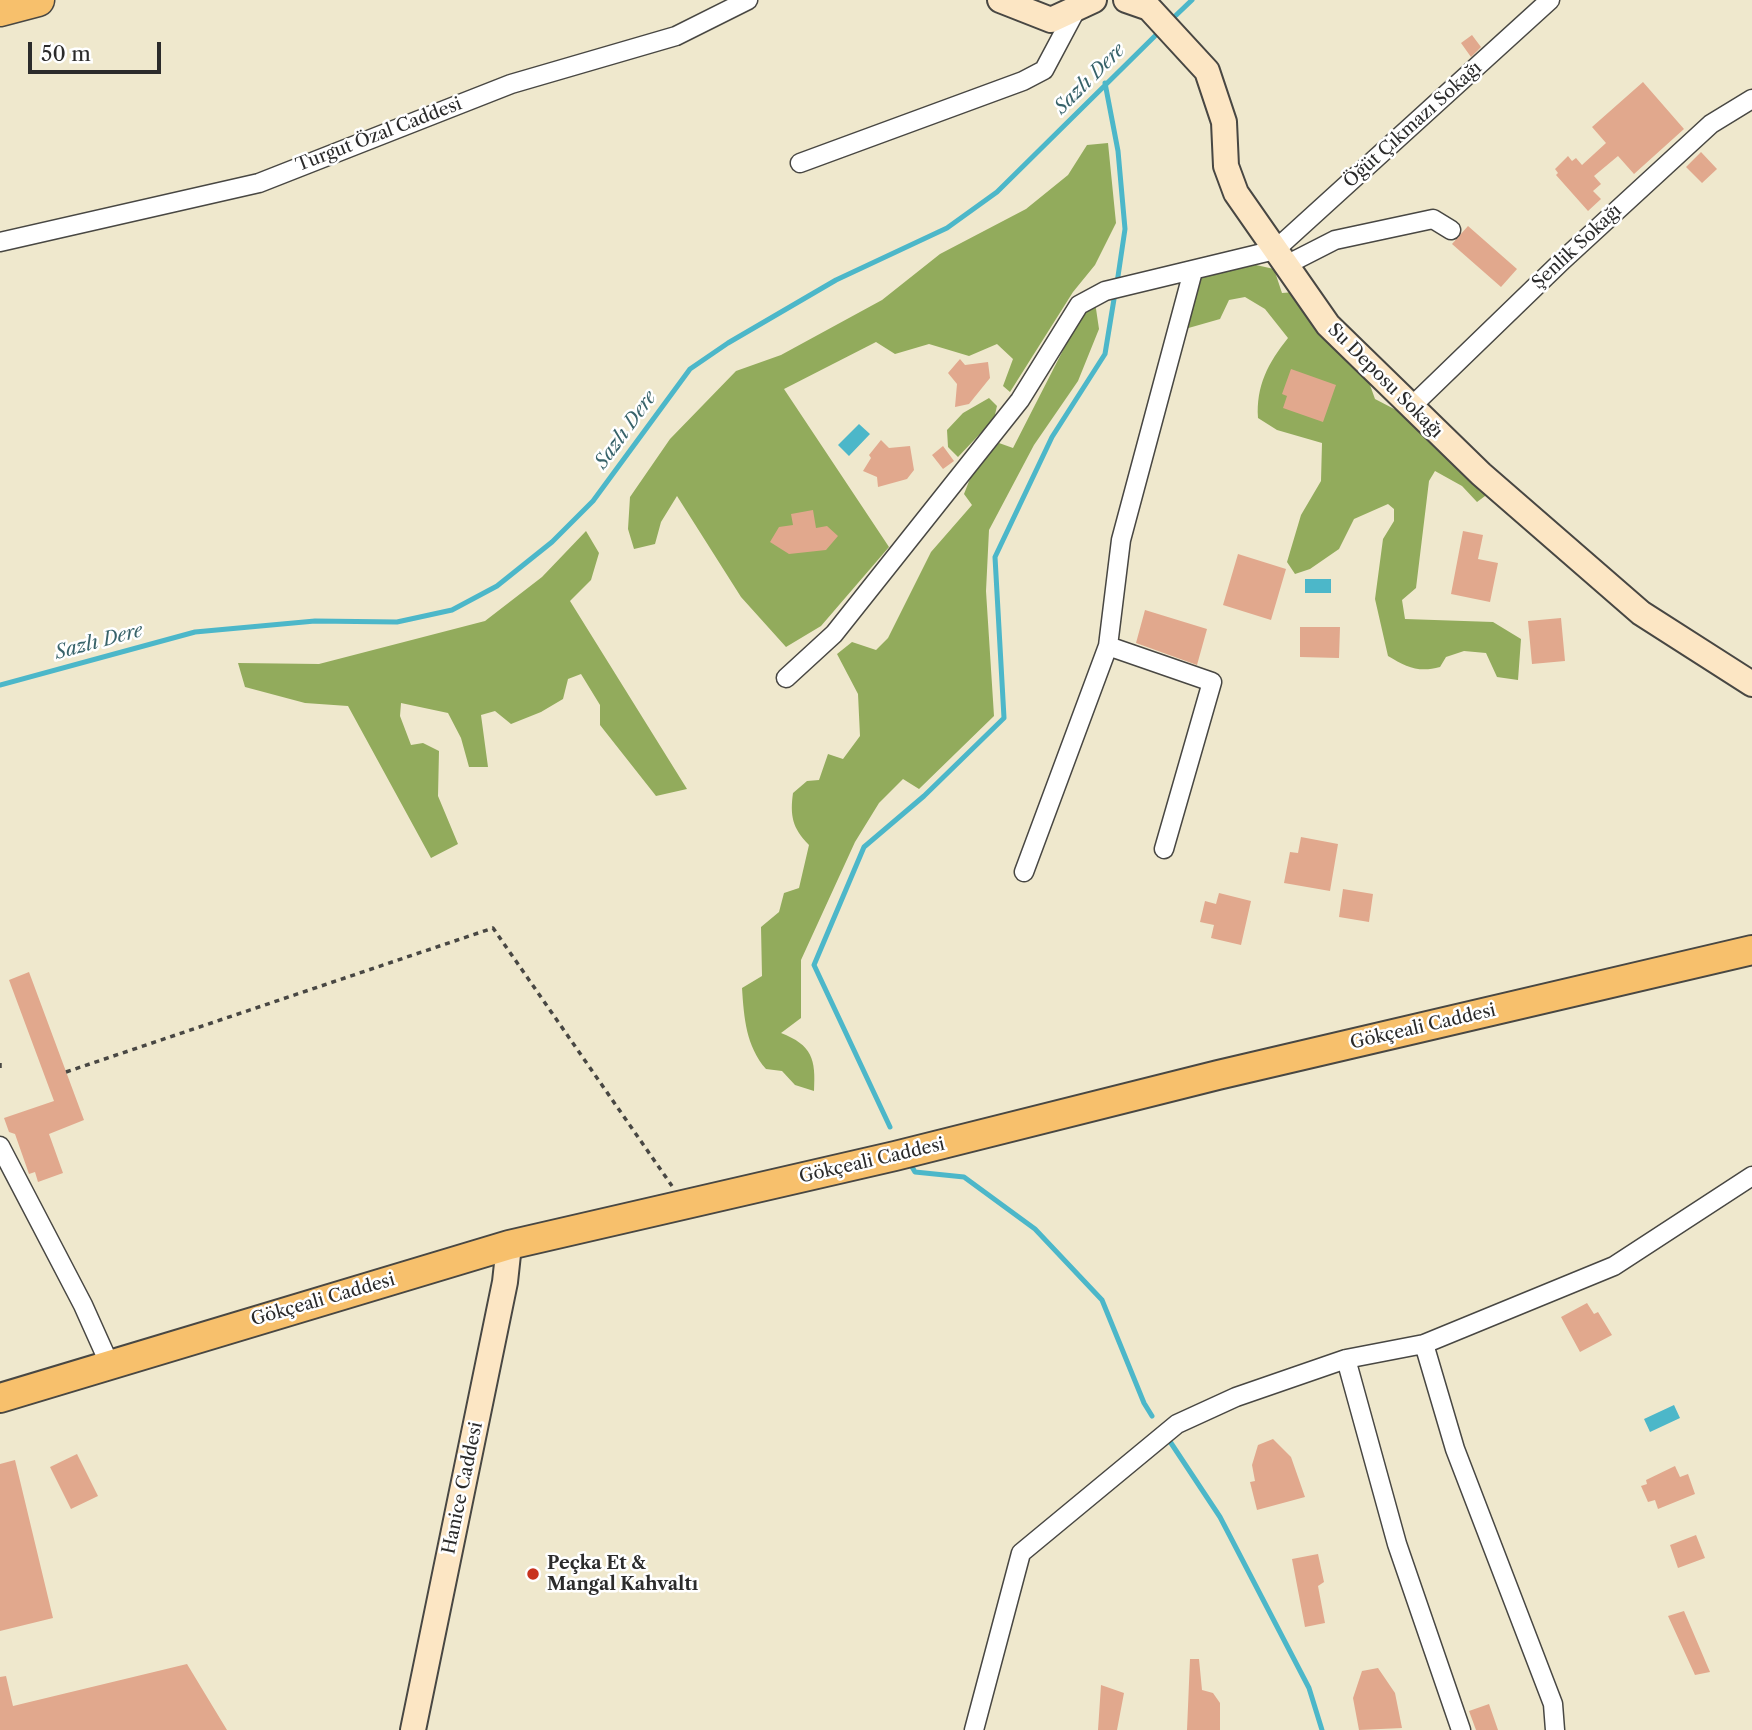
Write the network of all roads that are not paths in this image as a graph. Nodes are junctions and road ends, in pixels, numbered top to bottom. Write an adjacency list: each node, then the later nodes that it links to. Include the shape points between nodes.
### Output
1 (38, 0): 7 (highway)
2 (748, 0): 11 (street, Turgut Özal Caddesi, via 676,36 511,84 259,183)
3 (1000, 0): 5 (street, via 1051,20)
4 (1550, 0): 12 (street, Öğüt Çıkmazı Sokağı)
5 (1085, 4): 9 (street, via 1044,70 1023,82)
6 (1137, 4): 12 (street, Su Deposu Sokağı, via 1208,71 1224,122 1226,166 1236,193)
7 (0, 10)
8 (1752, 99): 14 (street, Şenlik Sokağı, via 1711,124)
9 (800, 163)
10 (1451, 230): 12 (street, via 1433,219 1335,240)
11 (0, 242)
12 (1280, 258): 13 (street); 14 (street, Su Deposu Sokağı, via 1328,325)
13 (1193, 271): 15 (street, via 1121,540); 16 (street, via 1105,291 1079,305 1020,400 834,634)
14 (1411, 407): 17 (street, Su Deposu Sokağı, via 1642,613)
15 (1108, 646): 18 (street, via 1212,682); 19 (street)
16 (786, 678)
17 (1752, 684)
18 (1164, 849)
19 (1024, 872)
20 (1752, 950): 23 (main road, Gökçeali Caddesi)
21 (0, 1146): 26 (street)
22 (1752, 1176): 24 (street, via 1614,1266)
23 (509, 1245): 26 (main road, Gökçeali Caddesi); 28 (street, Hanice Caddesi)
24 (1424, 1344): 25 (street); 31 (street, via 1455,1449 1553,1704)
25 (1346, 1359): 29 (street, via 1236,1397 1177,1424 1021,1553); 30 (street, via 1397,1544)
26 (109, 1363): 27 (main road, Gökçeali Caddesi)
27 (0, 1398)
28 (413, 1730)
29 (974, 1730)
30 (1461, 1730)
31 (1555, 1730)

